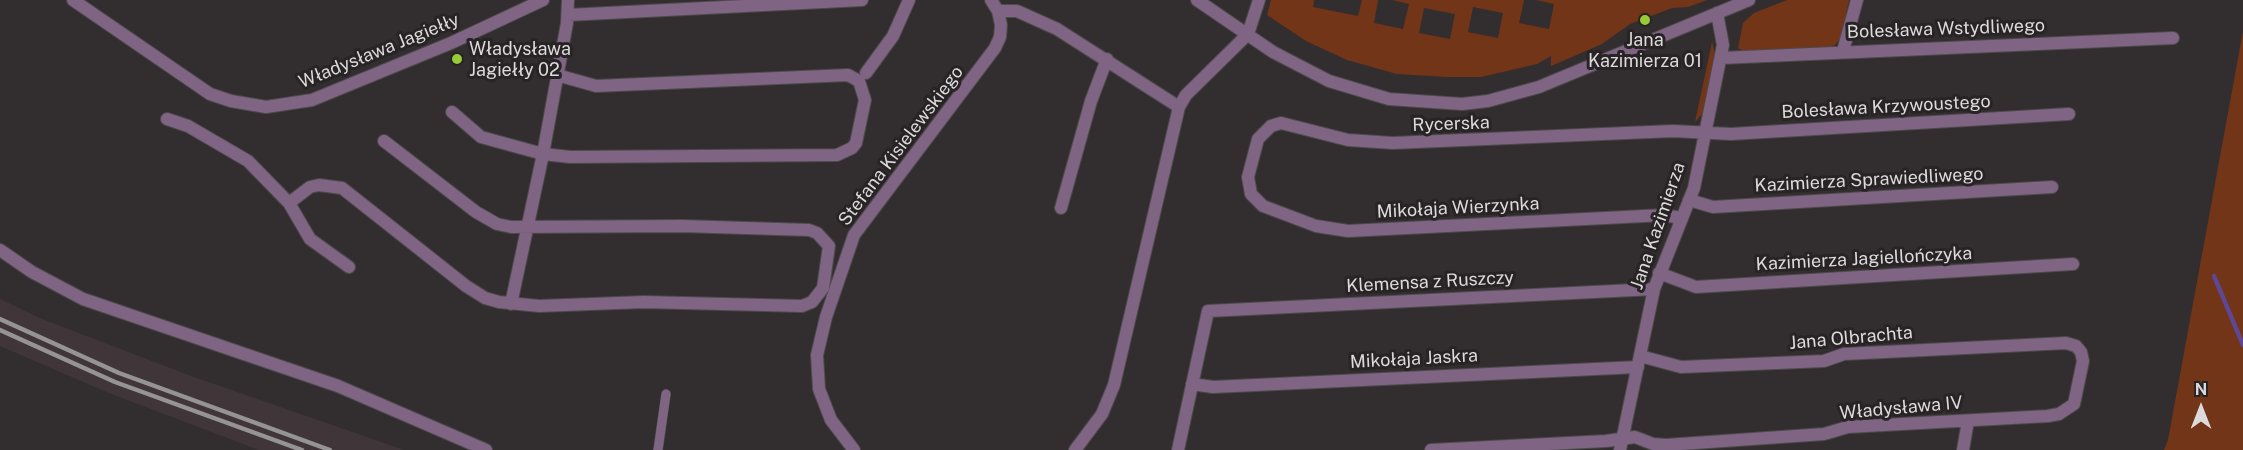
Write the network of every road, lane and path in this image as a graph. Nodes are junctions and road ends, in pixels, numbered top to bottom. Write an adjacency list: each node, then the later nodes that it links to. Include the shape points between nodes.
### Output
1 (73, 0): 2 (street, Władysława Jagiełły, via 210,94 266,107 320,97)
2 (543, 0)
3 (568, 0): 13 (street)
4 (862, 0): 10 (street)
5 (909, 0): 19 (street, via 892,36)
6 (1197, 0): 14 (street)
7 (1259, 0): 14 (street)
8 (1749, 0): 12 (street)
9 (1857, 0): 16 (street)
10 (759, 3): 13 (street)
11 (994, 5): 18 (street, via 1025,13); 49 (street, Stefana Kisielewskiego, via 1001,31 995,48 854,235 826,317 817,355 819,388 831,420)
12 (1717, 13): 14 (street, via 1539,87 1462,104 1389,99 1346,88 1273,52); 17 (street, Jana Kazimierza, via 1723,45)
13 (568, 15): 20 (street)
14 (1248, 34): 21 (street, via 1186,95)
15 (2173, 38): 16 (street, Bolesława Wstydliwego)
16 (1843, 51): 17 (street, Bolesława Wstydliwego)
17 (1721, 58): 25 (street, Jana Kazimierza)
18 (1107, 59): 21 (street); 32 (street)
19 (866, 74)
20 (557, 75): 27 (street); 27 (street, via 596,86 840,74 859,81 865,100 856,143 837,155)
21 (1179, 107): 50 (street, via 1114,385 1102,414)
22 (452, 112): 27 (street, via 481,137)
23 (2069, 114): 25 (street, Bolesława Krzywoustego)
24 (167, 119): 31 (street, via 188,126 248,161)
25 (1706, 133): 29 (street, Rycerska, via 1673,131 1377,144 1281,123 1258,138 1248,177); 30 (street, Jana Kazimierza)
26 (384, 141): 34 (street, via 476,212 497,224)
27 (543, 154): 34 (street)
28 (2052, 187): 30 (street, Kazimierza Sprawiedliwego, via 1713,207)
29 (1249, 189): 33 (street, Mikołaja Wierzynka, via 1258,203 1275,212 1316,226 1348,231 1664,215)
30 (1689, 200): 33 (street, Jana Kazimierza)
31 (289, 203): 37 (street, via 310,239); 40 (street, via 310,187 342,188 471,290)
32 (1061, 208)
33 (1681, 218): 38 (street, Jana Kazimierza)
34 (527, 225): 40 (street); 40 (street, via 809,230 824,239 830,253 823,288 812,302 802,306)
35 (0, 250): 47 (street, via 83,299 338,386)
36 (2073, 264): 38 (street, Kazimierza Jagiellończyka, via 1696,287)
37 (349, 267)
38 (1659, 273): 39 (street, Jana Kazimierza)
39 (1654, 289): 42 (street, Jana Kazimierza); 43 (street, Klemensa z Ruszczy, via 1208,311)
40 (511, 304)
41 (2066, 343): 42 (street, Jana Olbrachta, via 1844,354 1824,361 1681,367); 45 (street, Władysława IV, via 2076,346 2083,361 2076,398 2068,409 2048,416)
42 (1639, 361): 43 (street, Mikołaja Jaskra, via 1214,387); 46 (street, Jana Kazimierza)
43 (1192, 384): 51 (street)
44 (666, 394): 48 (lane)
45 (1968, 421): 46 (street, Władysława IV, via 1666,445 1635,436); 53 (street)
46 (1622, 444): 52 (street, Władysława IV)
47 (486, 450)
48 (658, 450)
49 (854, 450)
50 (1075, 450)
51 (1178, 450)
52 (1431, 450)
53 (1964, 450)

